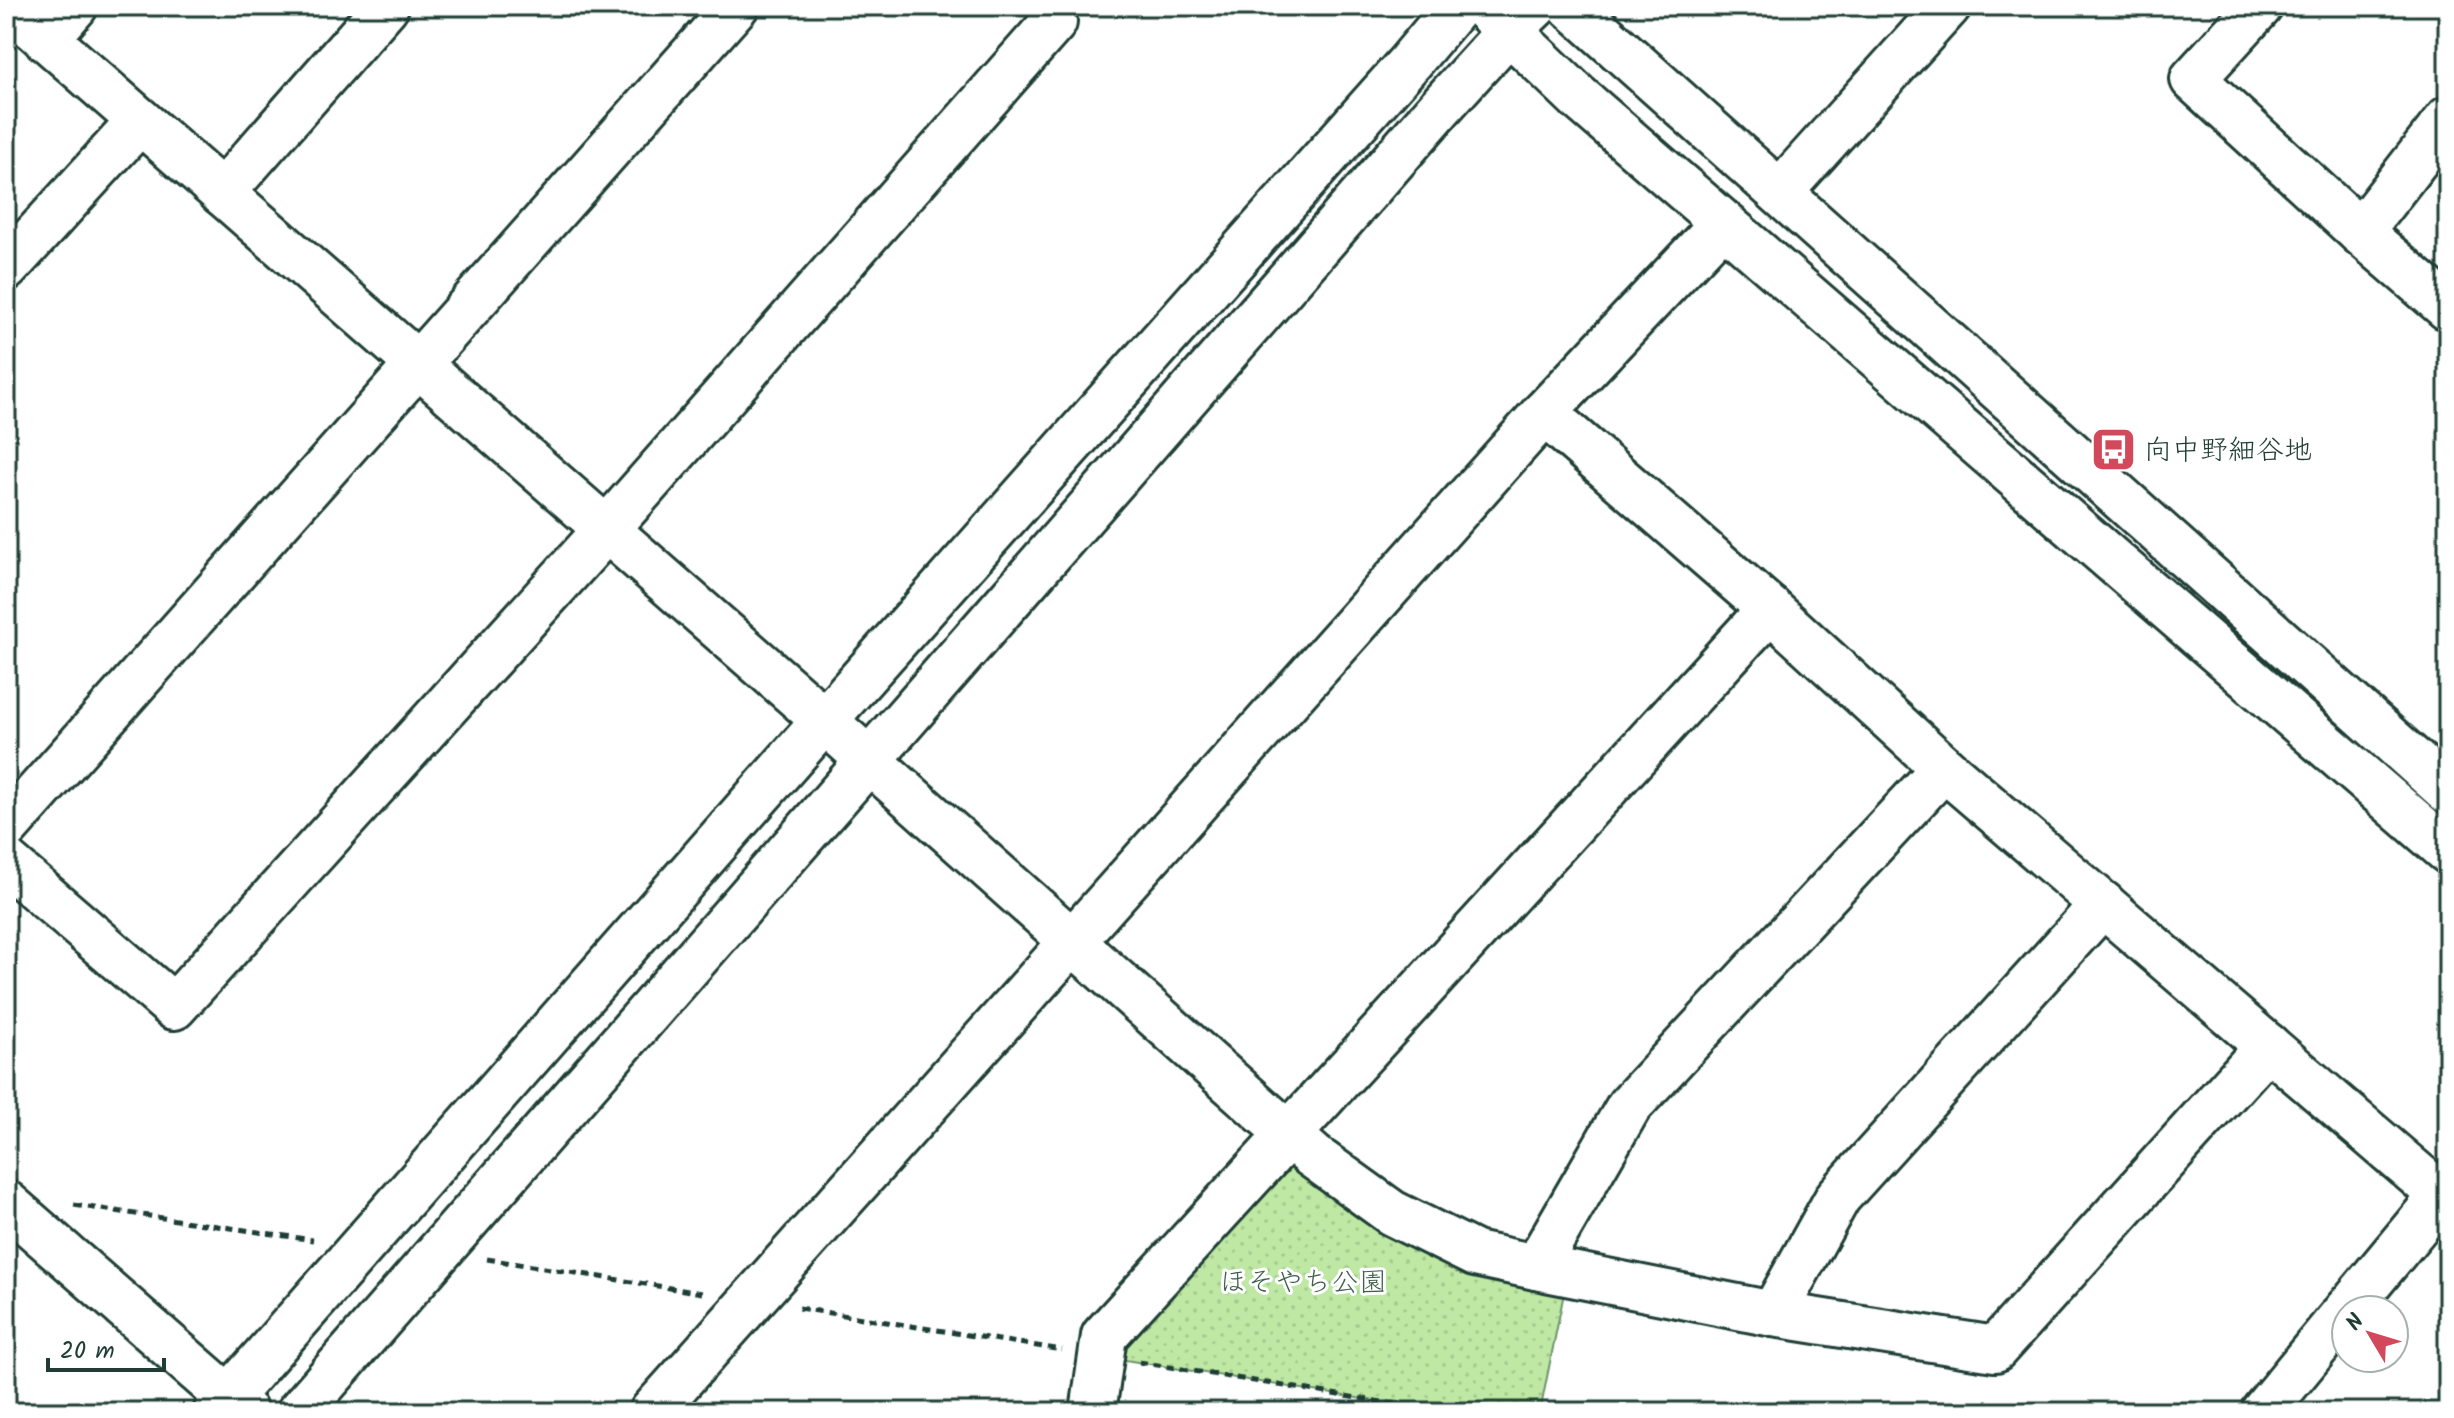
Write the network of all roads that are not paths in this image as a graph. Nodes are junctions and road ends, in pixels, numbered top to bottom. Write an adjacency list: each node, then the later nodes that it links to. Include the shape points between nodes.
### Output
1 (9, 6): 11 (street)
2 (75, 6): 11 (street)
3 (386, 6): 15 (street)
4 (736, 6): 20 (street)
5 (1457, 6): 24 (street)
6 (1571, 6): 14 (street)
7 (1948, 6): 14 (street)
8 (2260, 6): 17 (street, via 2193,79)
9 (1050, 11): 22 (street)
10 (1509, 14): 16 (street, via 1578,97); 25 (street)
11 (46, 39): 13 (street)
12 (2448, 119): 17 (street)
13 (140, 121): 15 (street); 18 (street)
14 (1780, 192): 27 (street)
15 (222, 193): 20 (street)
16 (1723, 223): 21 (street); 29 (street)
17 (2360, 232): 19 (street)
18 (6, 268)
19 (2448, 308)
20 (417, 364): 22 (street); 28 (street)
21 (1544, 413): 23 (street); 32 (street)
22 (606, 530): 24 (street); 30 (street, via 174,1007)
23 (1770, 609): 26 (street); 34 (street)
24 (824, 721): 25 (street); 42 (street)
25 (867, 759): 32 (street); 43 (street)
26 (1944, 768): 31 (street); 37 (street, via 1629,1106)
27 (2448, 791)
28 (6, 828)
29 (2448, 851)
30 (6, 862)
31 (2103, 904): 33 (street); 39 (street, via 1838,1197)
32 (1073, 942): 34 (street); 41 (street, via 752,1300)
33 (2268, 1046): 35 (street); 39 (street, via 1995,1349)
34 (1287, 1133): 37 (street, via 1392,1213 1475,1254); 44 (street, via 1104,1336)
35 (2446, 1195): 38 (street)
36 (6, 1203): 42 (street)
37 (1536, 1267): 39 (street)
38 (2360, 1294)
39 (1773, 1314)
40 (2330, 1330): 45 (street)
41 (669, 1406)
42 (230, 1407)
43 (299, 1412)
44 (1093, 1412)
45 (2263, 1412)

